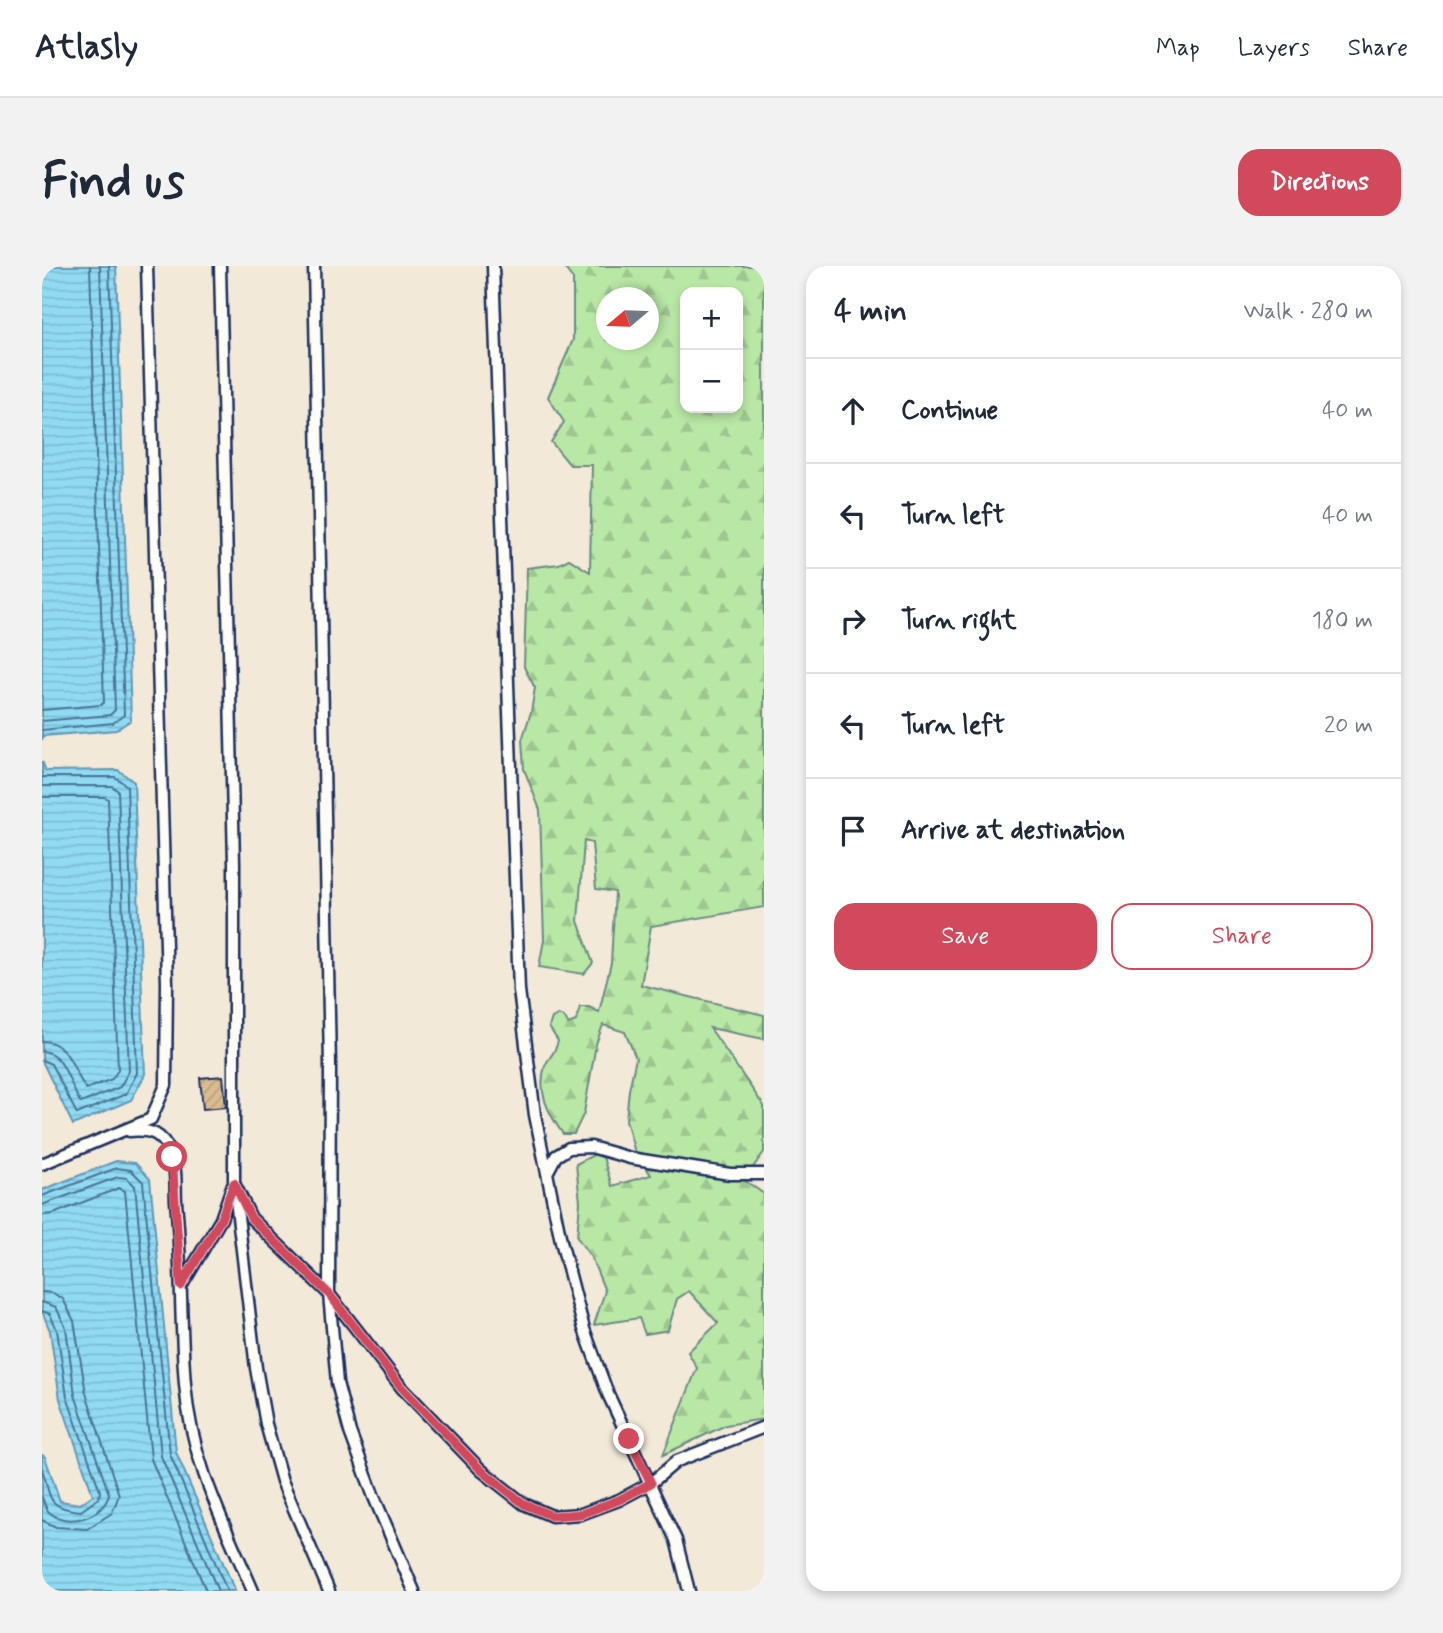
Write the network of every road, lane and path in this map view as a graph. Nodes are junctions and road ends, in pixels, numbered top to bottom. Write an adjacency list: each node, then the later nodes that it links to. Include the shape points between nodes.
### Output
1 (147, 266): 5 (lane, via 166,1085 151,1119)
2 (220, 266): 9 (lane, via 234,863)
3 (314, 266): 11 (lane, via 330,1065)
4 (493, 266): 7 (lane, via 519,990)
5 (120, 1132): 6 (lane); 10 (lane, via 145,1130 162,1138 172,1157)
6 (42, 1164)
7 (547, 1173): 8 (lane, via 556,1156 569,1148 591,1147 730,1174); 13 (lane, via 584,1329 608,1394)
8 (764, 1174)
9 (234, 1183): 10 (lane, via 221,1219); 11 (lane, via 251,1218); 15 (lane, via 266,1424 282,1480)
10 (181, 1286): 14 (lane, via 185,1384 193,1440)
11 (329, 1294): 13 (lane, via 402,1388 481,1470 524,1504 552,1516 581,1514); 16 (lane, via 337,1383 350,1432)
12 (764, 1427): 13 (lane, via 677,1461)
13 (651, 1483): 17 (lane, via 676,1540)
14 (253, 1591)
15 (329, 1591)
16 (414, 1591)
17 (689, 1591)

